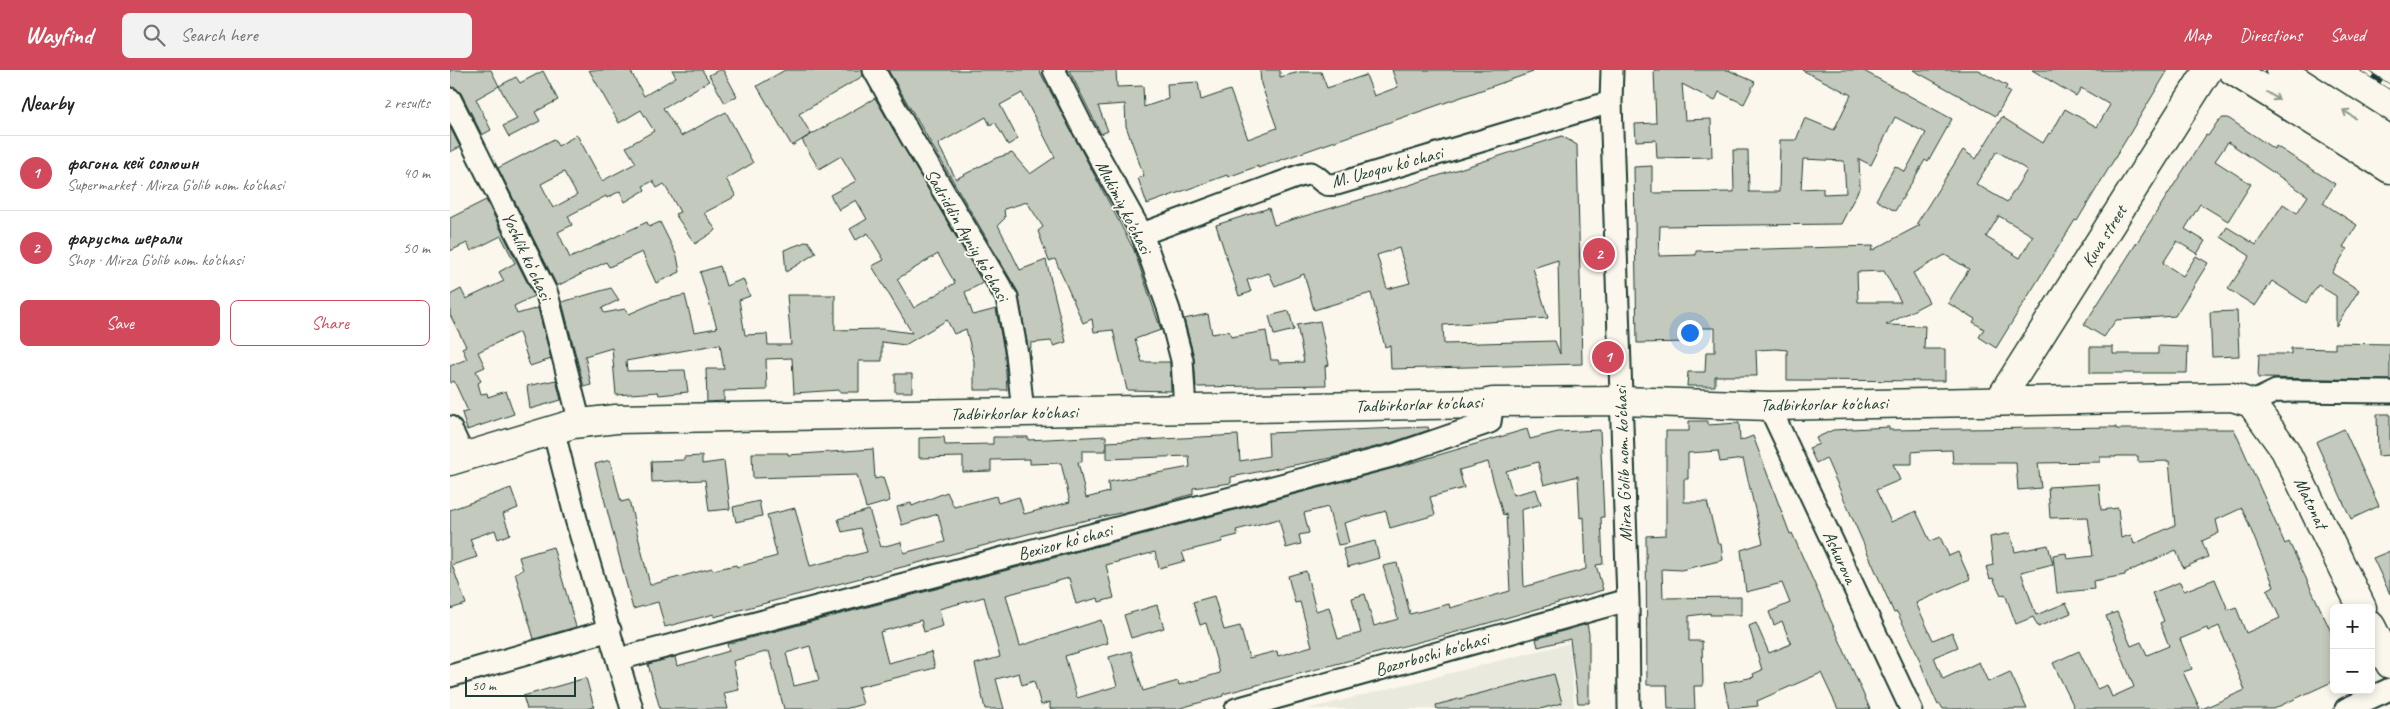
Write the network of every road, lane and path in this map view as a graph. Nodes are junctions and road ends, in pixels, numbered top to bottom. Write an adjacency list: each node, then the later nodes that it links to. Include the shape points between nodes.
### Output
1 (874, 70): 19 (street, Sadriddin Ayniy koʻchasi, via 1007,298)
2 (1054, 70): 11 (street, Mukimiy ko'chasi)
3 (1612, 70): 8 (street, Mirza G‘olib nom. ko‘chasi)
4 (2208, 70): 14 (main road, Kuva street)
5 (2232, 70): 10 (main road, one-way to 10)
6 (2280, 70): 9 (main road, one-way to 6)
7 (450, 99): 20 (street, Yoshlik koʻchasi, via 547,294)
8 (1611, 102): 11 (street, M. Uzoqov koʻchasi, via 1337,184 1328,186 1311,173 1299,176); 13 (street, Mirza G‘olib nom. ko‘chasi)
9 (2390, 140)
10 (2390, 169)
11 (1142, 234): 18 (street, Mukimiy ko'chasi, via 1169,310 1182,360)
12 (2390, 392): 16 (street, via 2276,390)
13 (1621, 401): 15 (main road, Tadbirkorlar ko'chasi); 17 (main road, Tadbirkorlar ko'chasi); 24 (street, Mirza G‘olib nom. ko‘chasi)
14 (1999, 401): 16 (main road, Tadbirkorlar ko'chasi, via 2212,396 2232,397); 17 (main road, Tadbirkorlar ko'chasi)
15 (1493, 402): 18 (main road, Tadbirkorlar ko'chasi); 28 (street, Bexizor koʻchasi, via 1490,422 1391,456)
16 (2251, 403): 25 (main road, Matonat, via 2285,450)
17 (1769, 406): 35 (street, Ashurova)
18 (1186, 410): 19 (main road, Tadbirkorlar ko'chasi)
19 (1023, 413): 20 (main road, Tadbirkorlar ko'chasi, via 616,419)
20 (580, 423): 22 (main road, Tadbirkorlar ko'chasi)
21 (450, 427): 23 (street)
22 (553, 429): 23 (main road, Tadbirkorlar ko'chasi); 26 (street)
23 (457, 459)
24 (1628, 600): 33 (street, Bozorboshi ko'chasi); 34 (street, Mirza G‘olib nom. ko‘chasi)
25 (2360, 604)
26 (610, 630): 28 (street); 30 (street)
27 (2375, 634): 29 (main road)
28 (619, 659): 32 (street)
29 (2390, 664)
30 (450, 676)
31 (2390, 689): 36 (street)
32 (632, 709)
33 (1236, 709)
34 (1629, 709)
35 (1911, 709)
36 (2346, 709)

